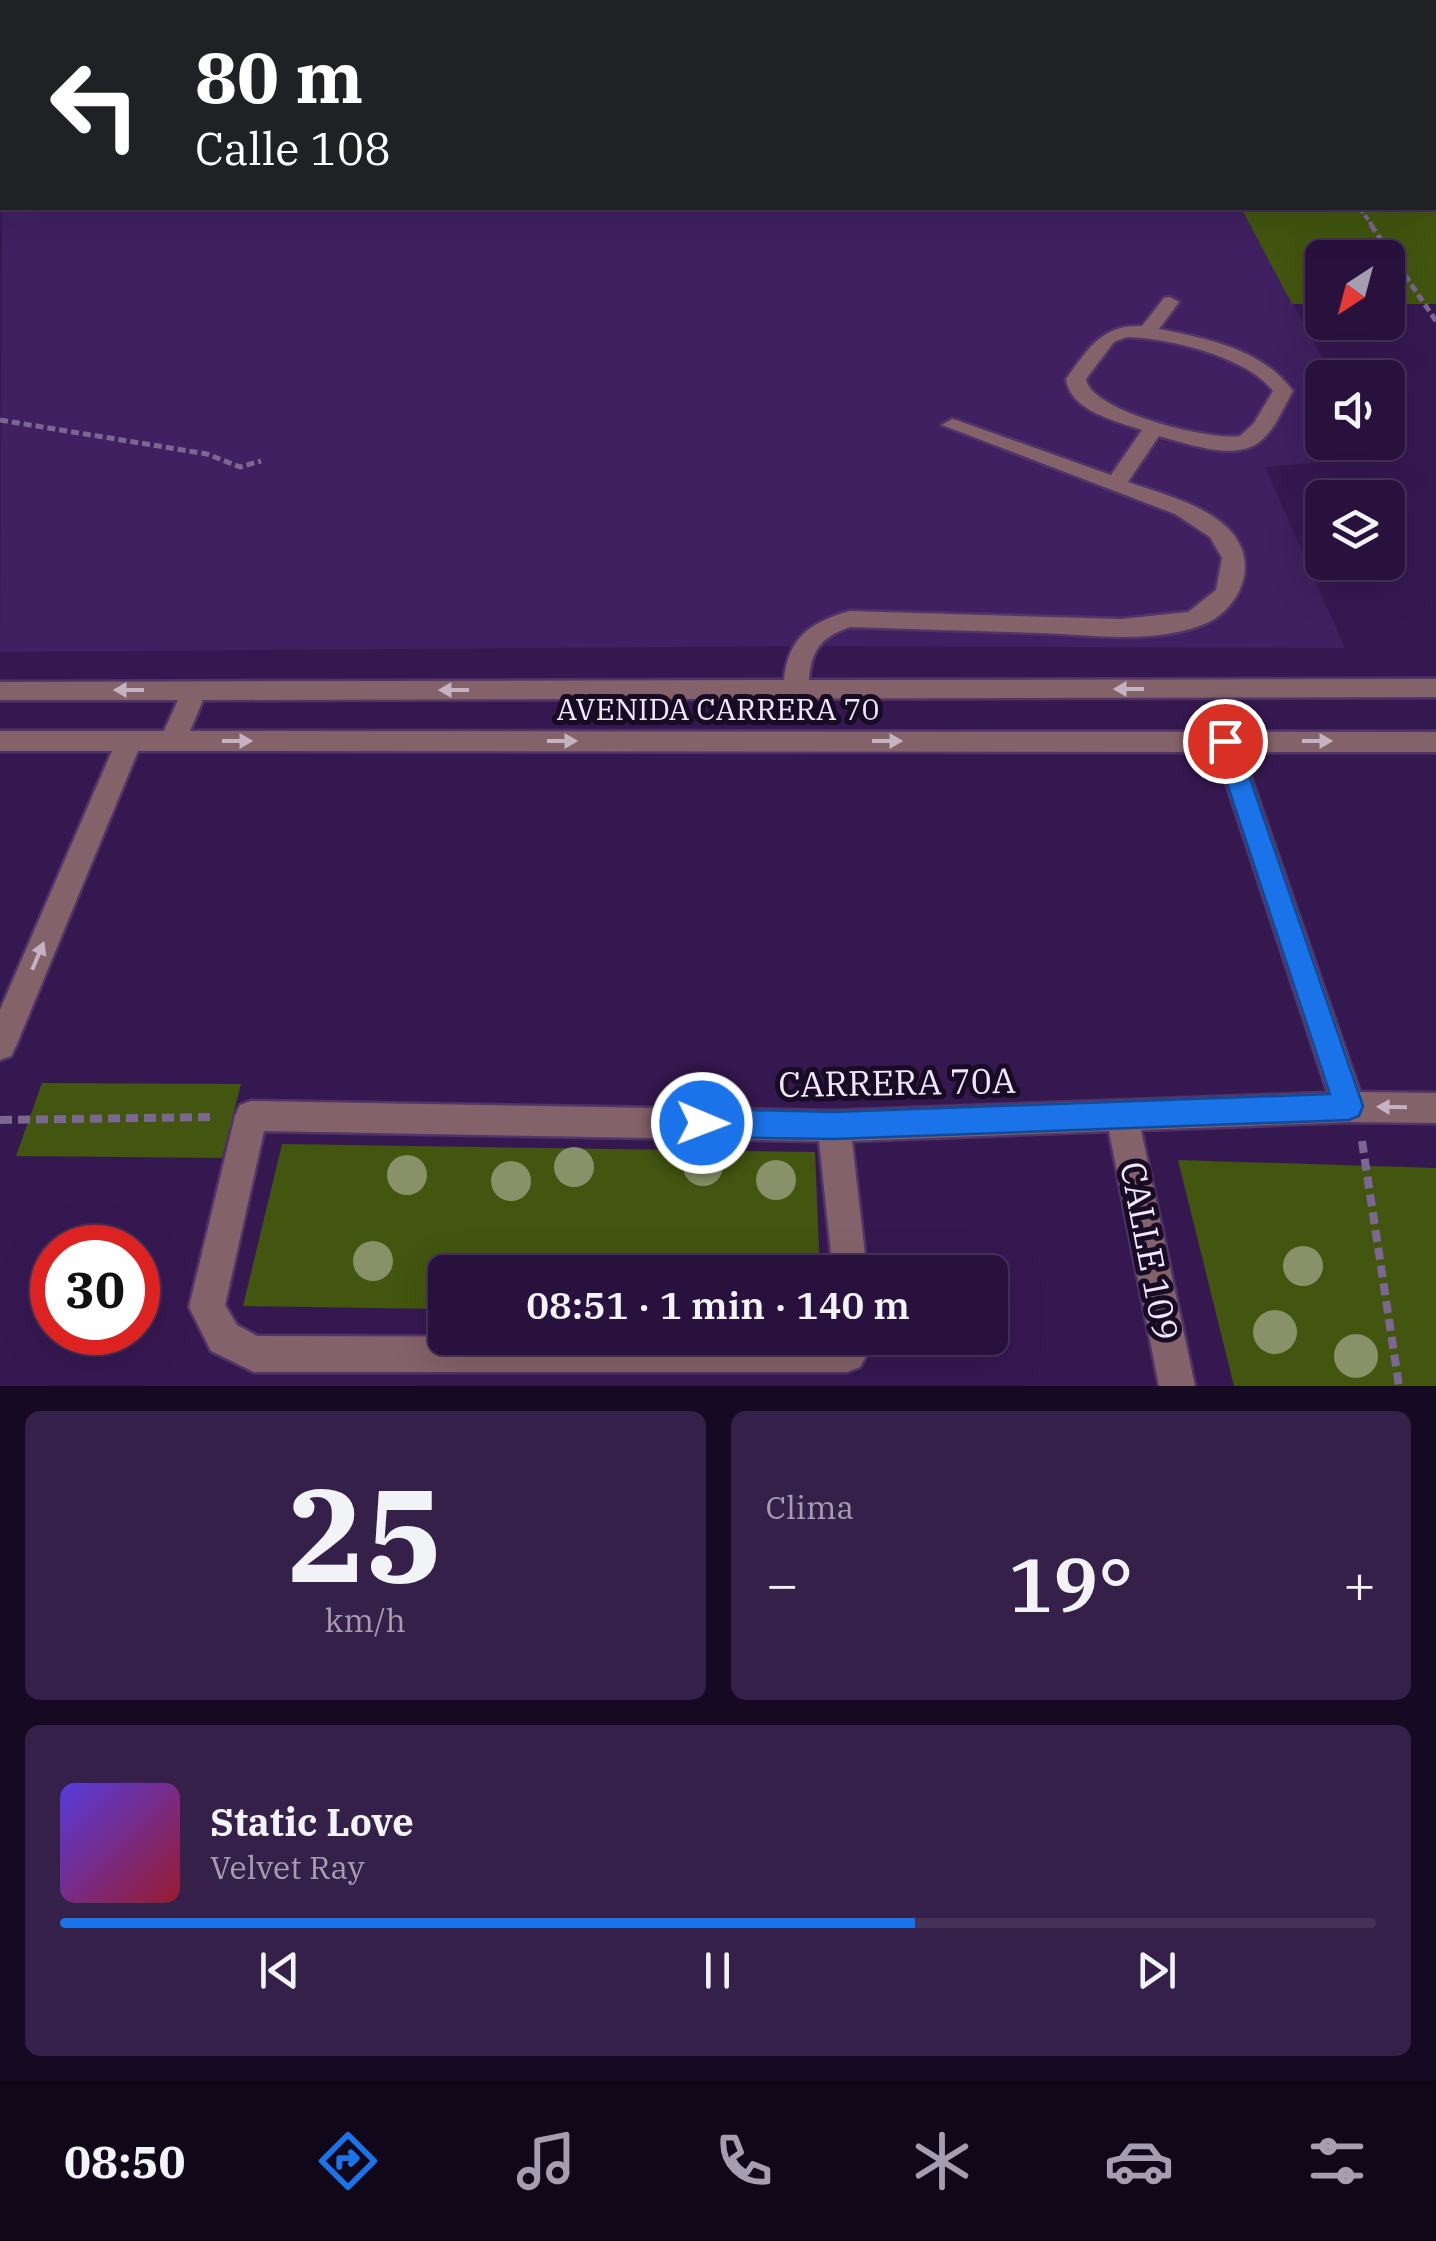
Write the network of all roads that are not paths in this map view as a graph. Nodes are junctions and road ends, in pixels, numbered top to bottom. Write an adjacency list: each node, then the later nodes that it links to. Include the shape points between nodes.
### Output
1 (38, 0): 2 (street)
2 (52, 0)
3 (1170, 302): 4 (street)
4 (1148, 331): 6 (street, via 1107,338 1076,386 1100,406); 6 (street, via 1256,364 1282,391 1253,437 1235,445 1209,444)
5 (952, 425): 7 (street)
6 (1155, 426): 7 (street)
7 (1116, 484): 9 (street, via 1183,509 1226,540 1235,563 1222,600 1197,618 1142,628 850,619 808,638 796,666)
8 (1436, 688): 9 (street, AVENIDA CARRERA 70, one-way to 9)
9 (796, 689): 10 (street, AVENIDA CARRERA 70, one-way to 10)
10 (195, 690): 11 (street, AVENIDA CARRERA 70, one-way to 11); 14 (street)
11 (0, 691)
12 (0, 741): 13 (street, AVENIDA CARRERA 70)
13 (129, 741): 14 (street, AVENIDA CARRERA 70); 17 (street, one-way to 13)
14 (173, 741): 15 (street, AVENIDA CARRERA 70, one-way to 15)
15 (1225, 741): 16 (street, AVENIDA CARRERA 70, one-way to 16); 20 (street)
16 (1436, 742)
17 (0, 1046)
18 (1436, 1108): 20 (street, CARRERA 70A, one-way to 20)
19 (1122, 1117): 20 (street, CARRERA 70A); 21 (street, CARRERA 70A); 24 (street, CALLE 109)
20 (1354, 1118)
21 (834, 1126): 22 (street); 23 (street, CARRERA 70A, via 251,1116 207,1307 224,1338 254,1354)
22 (848, 1255)
23 (428, 1352)
24 (1177, 1386)

